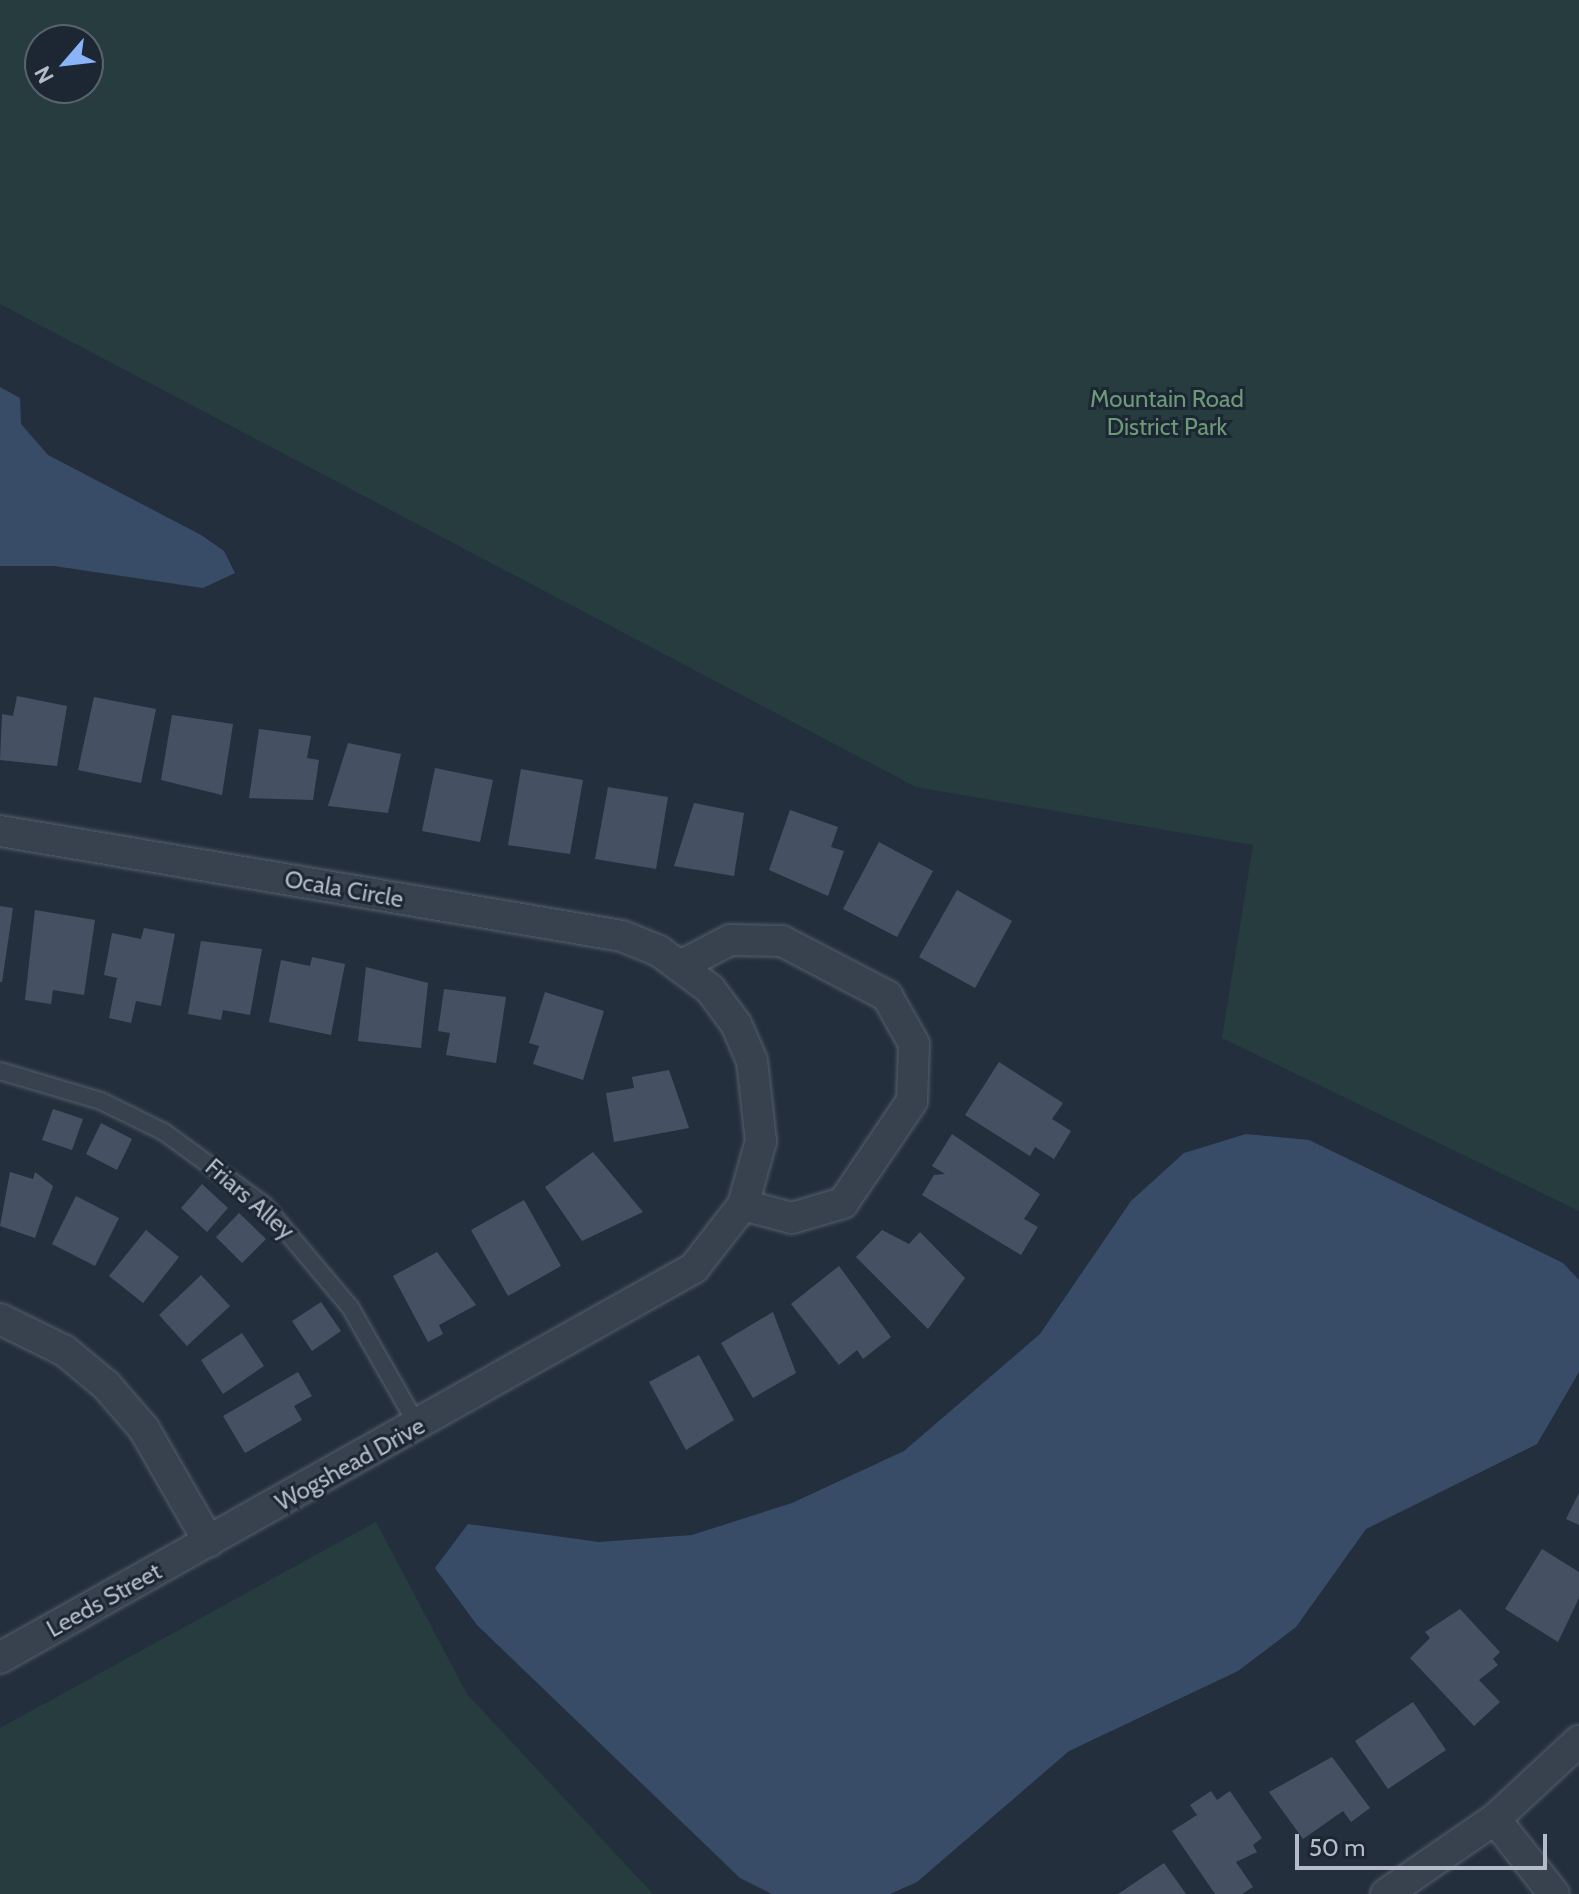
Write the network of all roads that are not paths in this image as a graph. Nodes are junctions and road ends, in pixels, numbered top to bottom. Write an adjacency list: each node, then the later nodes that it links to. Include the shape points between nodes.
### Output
1 (0, 831): 2 (street, Ocala Circle, via 622,936)
2 (682, 965): 4 (street, Ocala Circle, via 736,1024 752,1061 761,1141); 4 (street, via 730,940 782,941 887,996 914,1044 912,1101 843,1203 792,1218)
3 (0, 1071): 6 (lane, Friars Alley, via 101,1101 164,1132 264,1205 350,1307)
4 (743, 1205): 6 (street, Wogshead Drive, via 722,1239 684,1275)
5 (0, 1319): 7 (street, via 65,1351 106,1385 144,1429)
6 (418, 1426): 7 (street, Wogshead Drive)
7 (209, 1542): 8 (street, Leeds Street)
8 (0, 1658)
9 (1579, 1741): 10 (street)
10 (1495, 1819): 11 (street); 12 (street)
11 (1386, 1894)
12 (1554, 1894)

